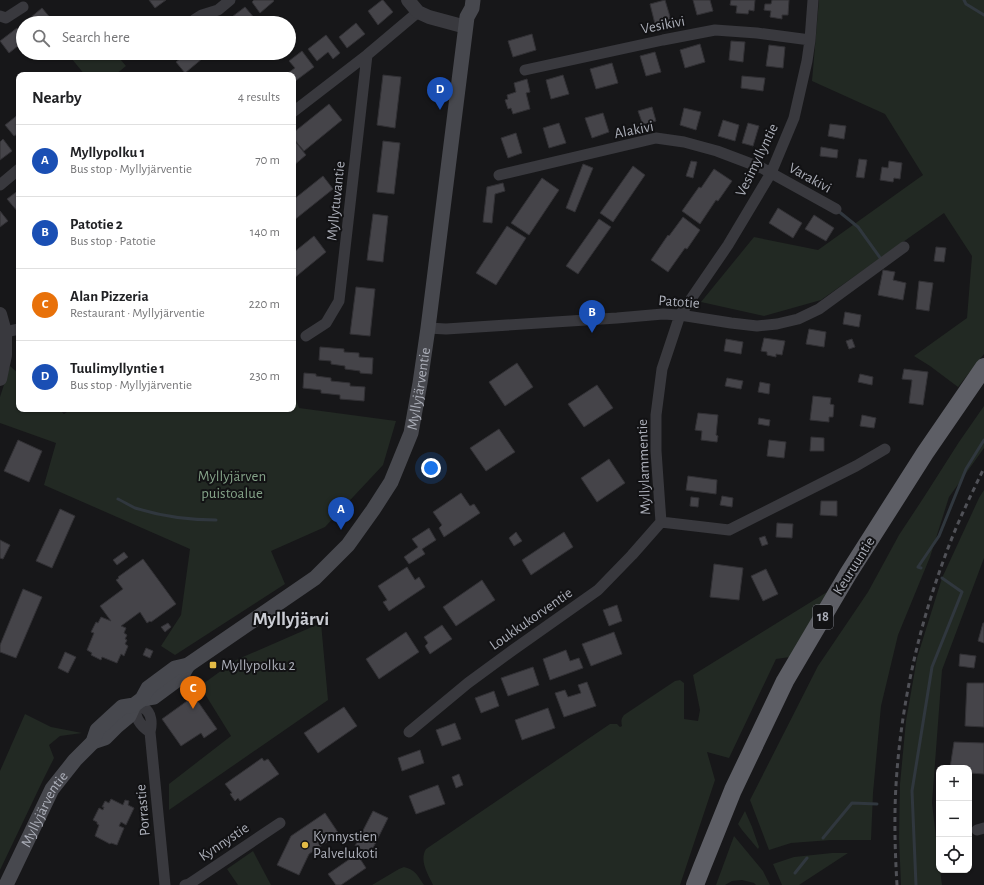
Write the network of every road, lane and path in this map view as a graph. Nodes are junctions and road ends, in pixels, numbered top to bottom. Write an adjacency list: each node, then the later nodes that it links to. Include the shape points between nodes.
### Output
1 (230, 0): 9 (street, via 218,10)
2 (408, 0): 7 (street)
3 (464, 0): 10 (main road, Myllyjärventie)
4 (473, 0): 10 (main road, Myllyjärventie)
5 (813, 0): 11 (street, Vesimyllyntie)
6 (23, 7): 8 (street, via 6,18)
7 (418, 12): 10 (street, via 429,17); 12 (street)
8 (0, 16)
9 (200, 16)
10 (466, 22): 23 (main road, Myllyjärventie)
11 (810, 40): 13 (street, Vesikivi, via 715,30); 16 (street, Vesimyllyntie, via 794,118)
12 (367, 55): 14 (street); 26 (street, Myllytuvantie, via 339,301 326,323)
13 (524, 70)
14 (296, 110)
15 (16, 171): 18 (street)
16 (770, 173): 17 (street, Alakivi, via 717,151 656,138); 19 (street, Varakivi); 22 (street, Vesimyllyntie, via 728,245)
17 (499, 175)
18 (0, 184)
19 (836, 209)
20 (904, 247): 22 (street, Patotie, via 819,309 798,319 758,326)
21 (0, 314): 25 (street)
22 (680, 315): 23 (street, Patotie); 30 (street, Myllylammentie, via 662,369 656,415)
23 (428, 328): 31 (main road, Myllyjärventie, via 411,432 390,482 348,545 315,578 188,665 175,668 165,675 148,688)
24 (16, 330): 25 (street)
25 (5, 332): 28 (street, via 5,355)
26 (306, 336)
27 (984, 367): 37 (highway, Keuruuntie / 18, via 925,453 848,574 785,681 733,790)
28 (0, 379)
29 (884, 450): 30 (street, Myllylammentie, via 729,530)
30 (661, 522): 32 (street, Loukkukorventie, via 598,590 468,683)
31 (138, 702): 34 (main road, Myllyjärventie, via 122,707 97,730 94,742 75,760 52,790); 35 (street, Porrastie, via 136,716 150,732)
32 (409, 732)
33 (280, 823): 36 (street, Kynnystie)
34 (6, 885)
35 (165, 885)
36 (185, 885)
37 (696, 885)

